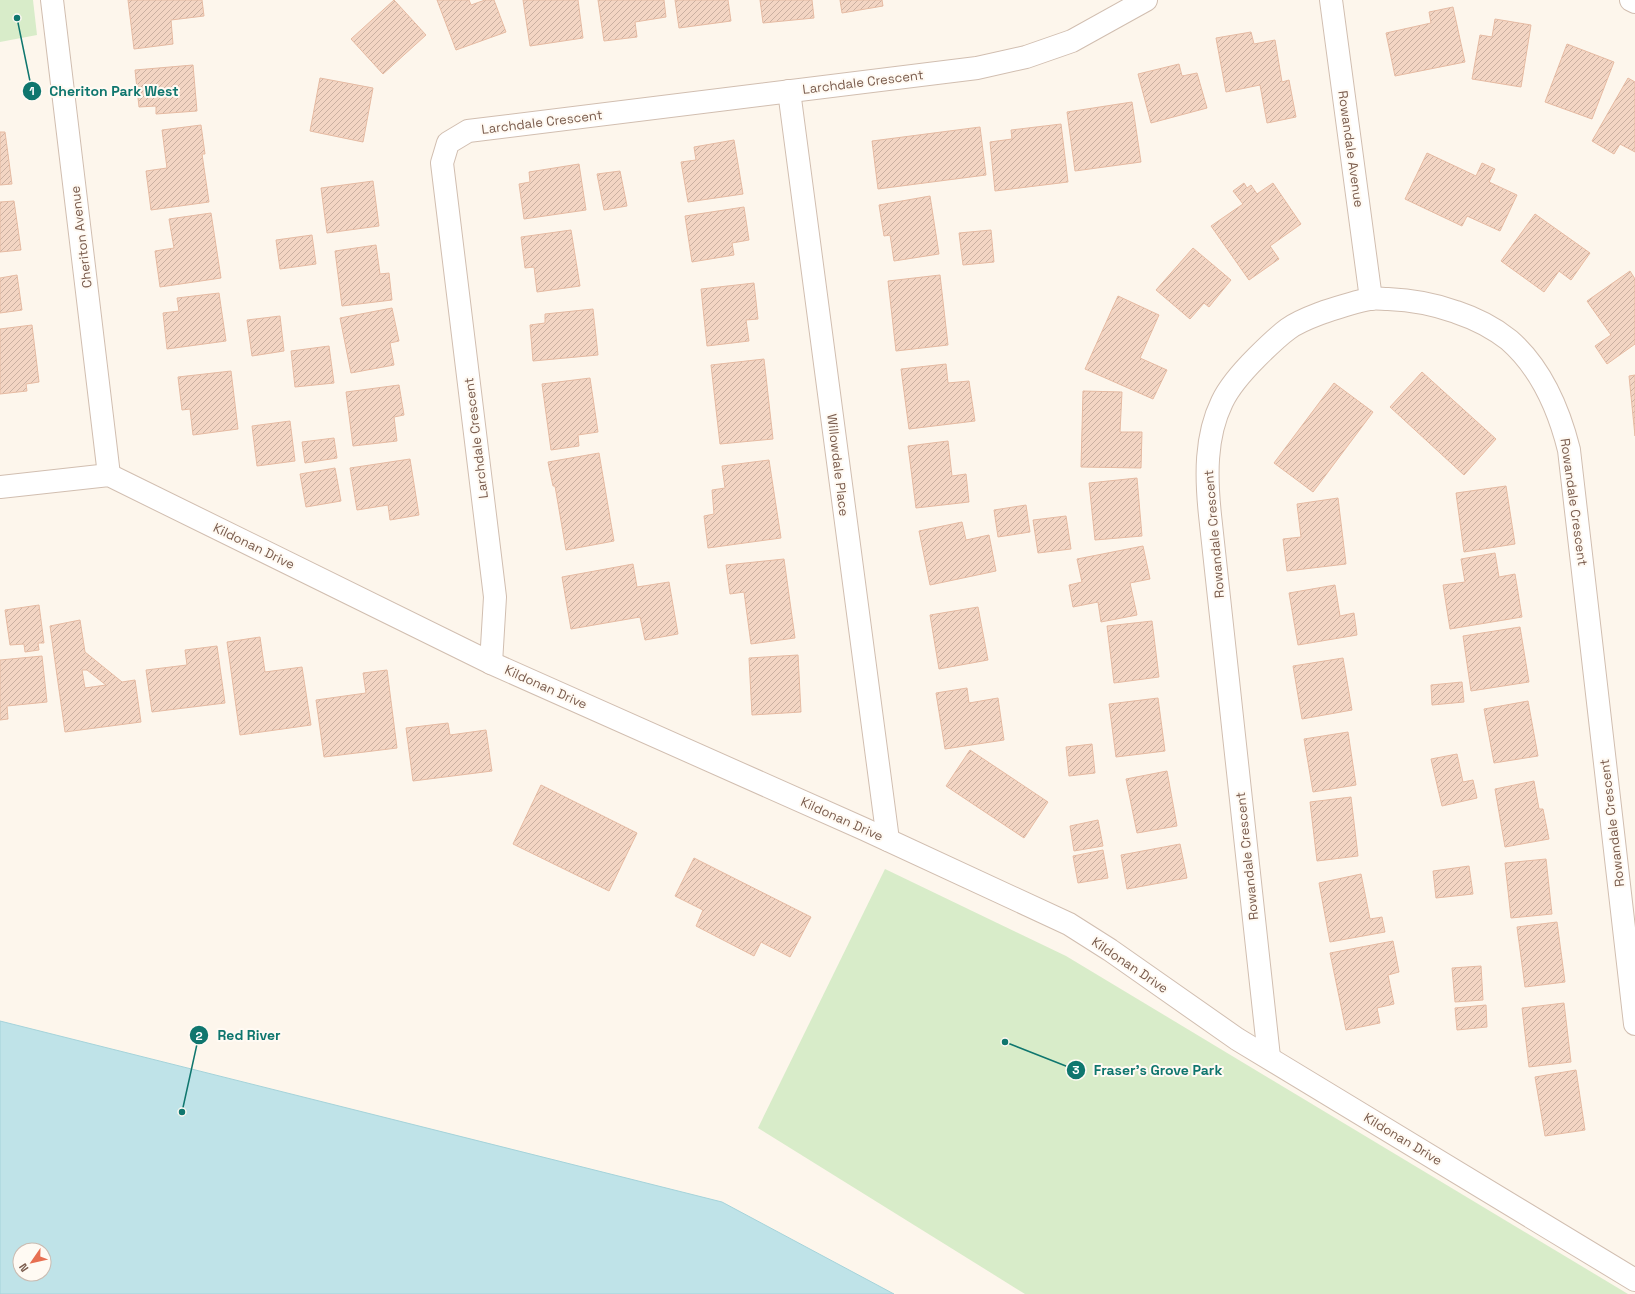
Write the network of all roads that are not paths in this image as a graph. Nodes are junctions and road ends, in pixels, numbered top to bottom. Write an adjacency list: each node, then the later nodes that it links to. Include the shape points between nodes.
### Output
1 (52, 0): 8 (street, Cheriton Avenue)
2 (1146, 0): 6 (street, Larchdale Crescent, via 1072,41 1026,56 977,68)
3 (1331, 0): 7 (street, Rowandale Avenue)
4 (1631, 0): 5 (street)
5 (1635, 2)
6 (789, 91): 10 (street, Larchdale Crescent, via 468,131 448,143 442,163 495,597); 11 (street, Willowdale Place)
7 (1371, 299): 12 (street, Rowandale Crescent, via 1409,300 1440,306 1468,316 1509,340 1538,374 1562,423 1570,450); 13 (street, Rowandale Crescent, via 1306,319 1288,329 1266,348 1242,372 1222,402 1213,427 1208,453 1208,500)
8 (109, 475): 9 (street); 10 (street, Kildonan Drive)
9 (0, 487)
10 (491, 663): 11 (street, Kildonan Drive)
11 (888, 840): 13 (street, Kildonan Drive, via 1069,924 1237,1039)
12 (1635, 1024)
13 (1269, 1057): 14 (street, Kildonan Drive)
14 (1635, 1280)

